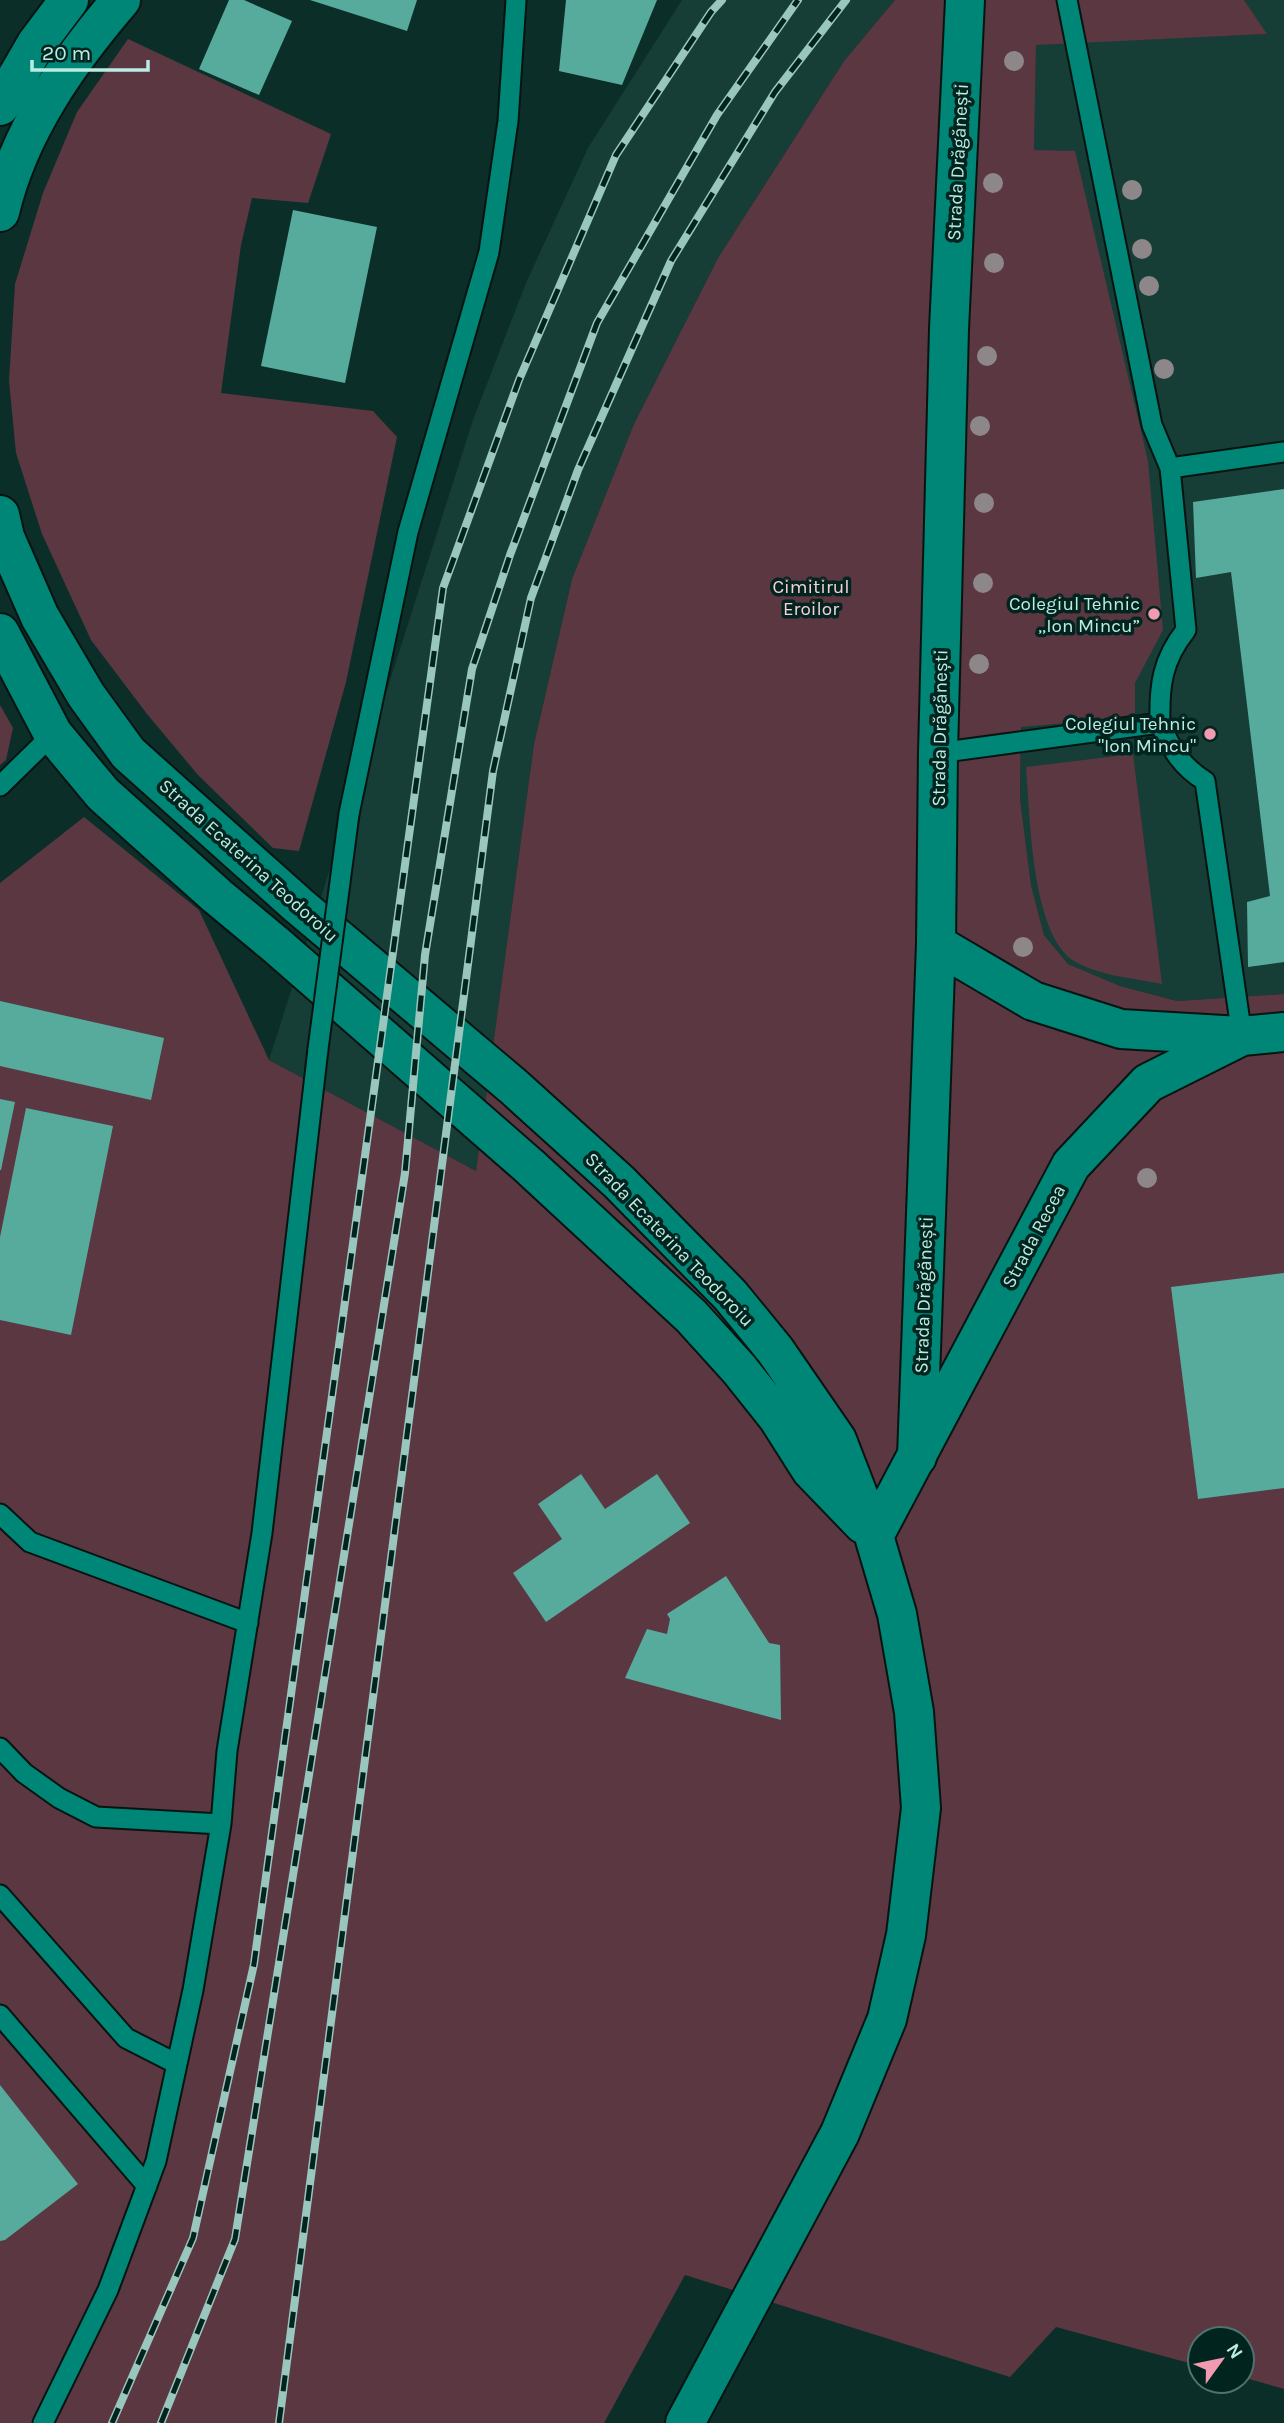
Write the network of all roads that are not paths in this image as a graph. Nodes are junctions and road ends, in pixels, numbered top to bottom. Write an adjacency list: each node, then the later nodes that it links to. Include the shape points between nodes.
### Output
1 (69, 0): 6 (main road, via 36,44)
2 (121, 0): 7 (main road, via 65,69 37,117 12,169)
3 (516, 0): 22 (lane, bridge, via 508,121 489,252 408,532 349,814)
4 (965, 0): 14 (main road, Strada Drăgănești, via 949,329)
5 (1067, 0): 9 (lane, via 1152,425)
6 (0, 106)
7 (0, 212)
8 (1284, 452): 9 (lane)
9 (1170, 468): 12 (lane, via 1186,630 1170,650 1159,694)
10 (0, 514): 21 (main road, Strada Ecaterina Teodoroiu, via 5,537 40,617 86,695 128,753 298,905 514,1087 619,1182 730,1295 775,1350 837,1440)
11 (0, 633): 13 (main road, Strada Ecaterina Teodoroiu)
12 (1160, 723): 14 (lane); 18 (lane, via 1170,748 1205,781)
13 (53, 734): 15 (lane); 21 (main road, Strada Ecaterina Teodoroiu, via 103,794 139,828 528,1165 691,1317 770,1408 811,1470)
14 (938, 753): 16 (main road, Strada Drăgănești)
15 (0, 786)
16 (936, 944): 18 (main road, via 1033,1001 1121,1029); 19 (main road, Strada Drăgănești)
17 (1284, 1032): 18 (main road, Strada Recea)
18 (1242, 1036): 19 (main road, Strada Recea, via 1148,1083 1071,1165)
19 (917, 1457): 21 (main road, Strada Recea)
20 (0, 1514): 22 (lane, via 30,1542)
21 (874, 1536): 30 (main road, via 897,1614 914,1712 921,1808 906,1935 887,2019 840,2133)
22 (248, 1623): 24 (lane, via 227,1751)
23 (0, 1748): 24 (lane, via 23,1773 96,1817)
24 (221, 1824): 27 (lane)
25 (0, 1895): 27 (lane, via 127,2038)
26 (0, 2015): 28 (lane)
27 (177, 2064): 28 (lane)
28 (147, 2186): 29 (lane, via 108,2290)
29 (43, 2423)
30 (685, 2423)

